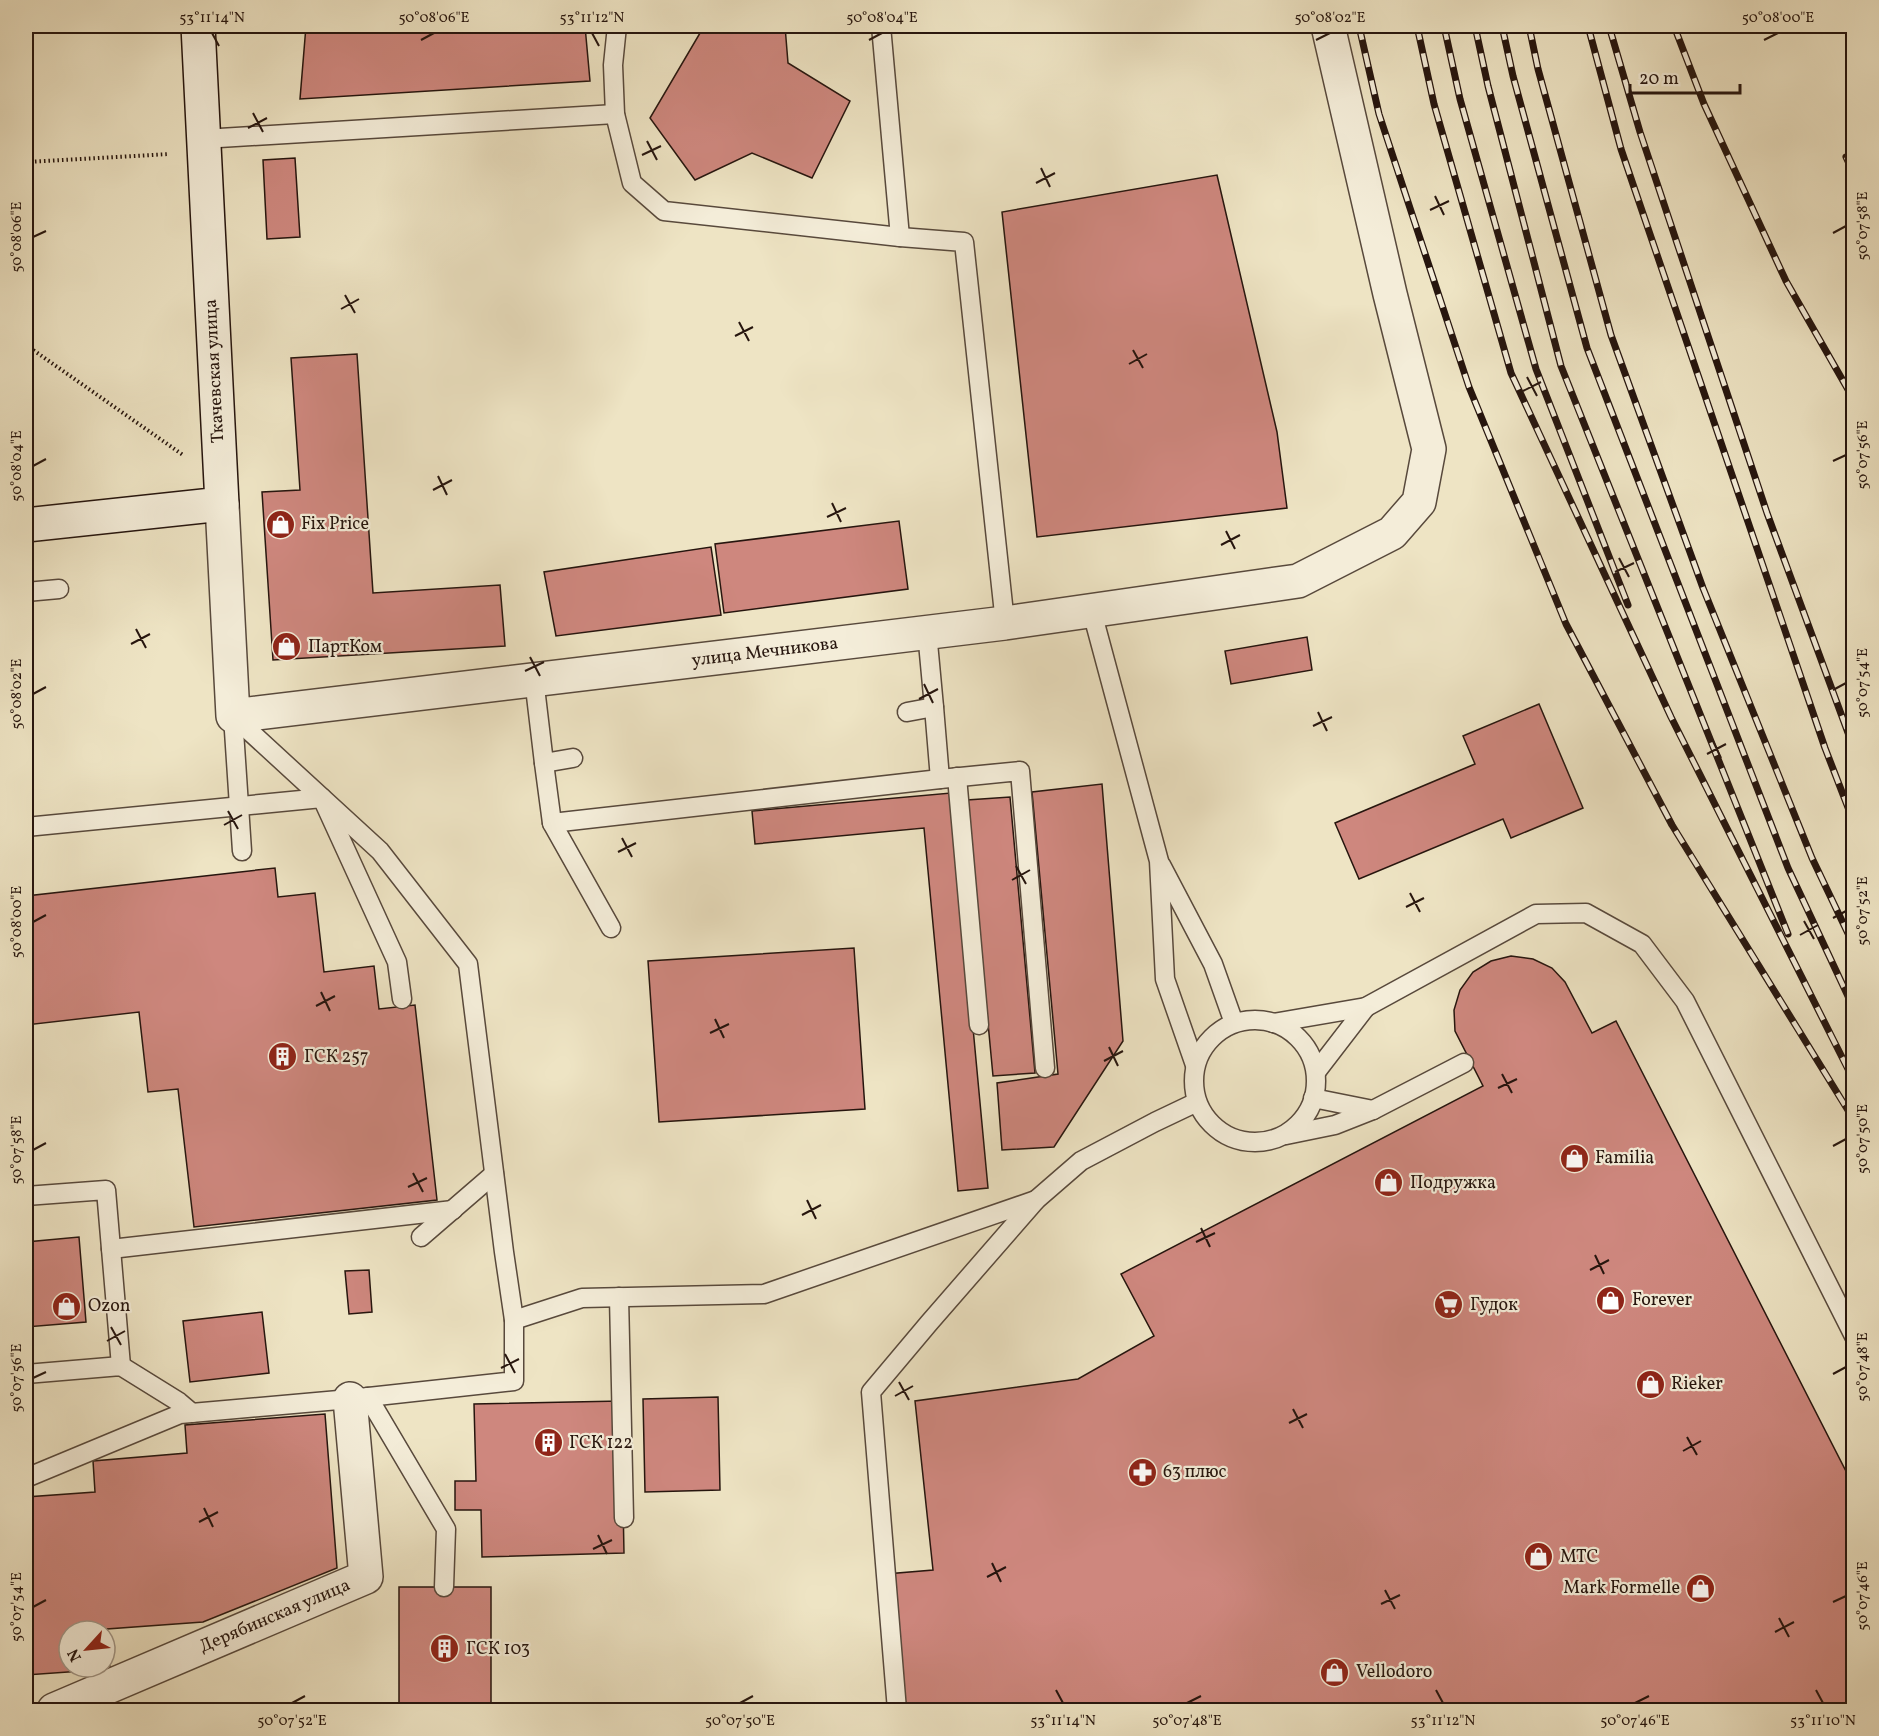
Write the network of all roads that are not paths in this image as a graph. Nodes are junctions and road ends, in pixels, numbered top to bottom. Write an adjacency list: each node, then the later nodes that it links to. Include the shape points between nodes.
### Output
1 (198, 26): 6 (street, Ткачевская улица)
2 (617, 26): 5 (lane, via 613,65)
3 (881, 26): 7 (lane)
4 (1328, 26): 12 (street, улица Мечникова, via 1429,449 1419,502 1392,533 1298,581)
5 (615, 114): 6 (lane); 7 (lane, via 632,183 664,211)
6 (204, 146): 8 (street, Ткачевская улица)
7 (900, 237): 13 (lane, via 964,242)
8 (221, 493): 9 (street); 18 (street, Ткачевская улица)
9 (26, 525)
10 (59, 588): 11 (lane)
11 (26, 592)
12 (1092, 612): 13 (street, улица Мечникова); 27 (lane)
13 (1005, 623): 14 (street, улица Мечникова)
14 (927, 632): 15 (street, улица Мечникова); 16 (lane)
15 (534, 679): 18 (street, улица Мечникова); 20 (lane)
16 (934, 707): 17 (lane); 21 (lane)
17 (907, 711)
18 (233, 716): 22 (lane); 23 (lane)
19 (573, 758): 20 (lane)
20 (544, 763): 24 (lane)
21 (948, 778): 24 (lane); 33 (lane); 36 (lane, via 1020,771)
22 (322, 798): 23 (lane); 29 (lane, via 397,962); 42 (lane, via 380,851 468,964)
23 (238, 806): 25 (lane); 26 (lane)
24 (552, 823): 28 (lane)
25 (26, 826)
26 (242, 851)
27 (1159, 861): 31 (lane, via 1213,964); 35 (lane, via 1164,979)
28 (611, 928)
29 (402, 999)
30 (1366, 1007): 32 (lane); 37 (lane); 50 (lane, via 1536,914 1586,913 1642,944 1685,1001)
31 (1234, 1023): 32 (lane); 35 (lane, via 1210,1039)
32 (1273, 1023): 37 (lane, via 1302,1042)
33 (979, 1025)
34 (1464, 1063): 40 (lane)
35 (1195, 1065): 39 (lane)
36 (1045, 1068)
37 (1316, 1072): 38 (lane)
38 (1313, 1098): 40 (lane); 41 (lane, via 1304,1119)
39 (1197, 1102): 41 (lane, via 1207,1120 1237,1140 1251,1143); 44 (lane, via 1081,1161)
40 (1373, 1110): 41 (lane, via 1335,1125)
41 (1279, 1137)
42 (494, 1174): 45 (lane); 49 (lane)
43 (26, 1196): 47 (lane, via 106,1190)
44 (1036, 1200): 48 (lane, via 764,1294); 59 (lane, via 871,1392)
45 (453, 1209): 46 (lane); 47 (lane)
46 (422, 1237)
47 (111, 1248): 51 (lane)
48 (619, 1297): 49 (lane, via 582,1298); 56 (lane)
49 (514, 1320): 53 (lane, via 514,1381)
50 (1854, 1336)
51 (121, 1366): 52 (lane); 54 (lane)
52 (26, 1374)
53 (359, 1398): 54 (lane); 57 (lane, via 446,1530); 58 (street, Дерябинская улица, via 366,1577)
54 (192, 1413): 55 (lane, via 180,1414)
55 (26, 1478)
56 (624, 1518)
57 (444, 1587)
58 (54, 1710)
59 (897, 1710)

